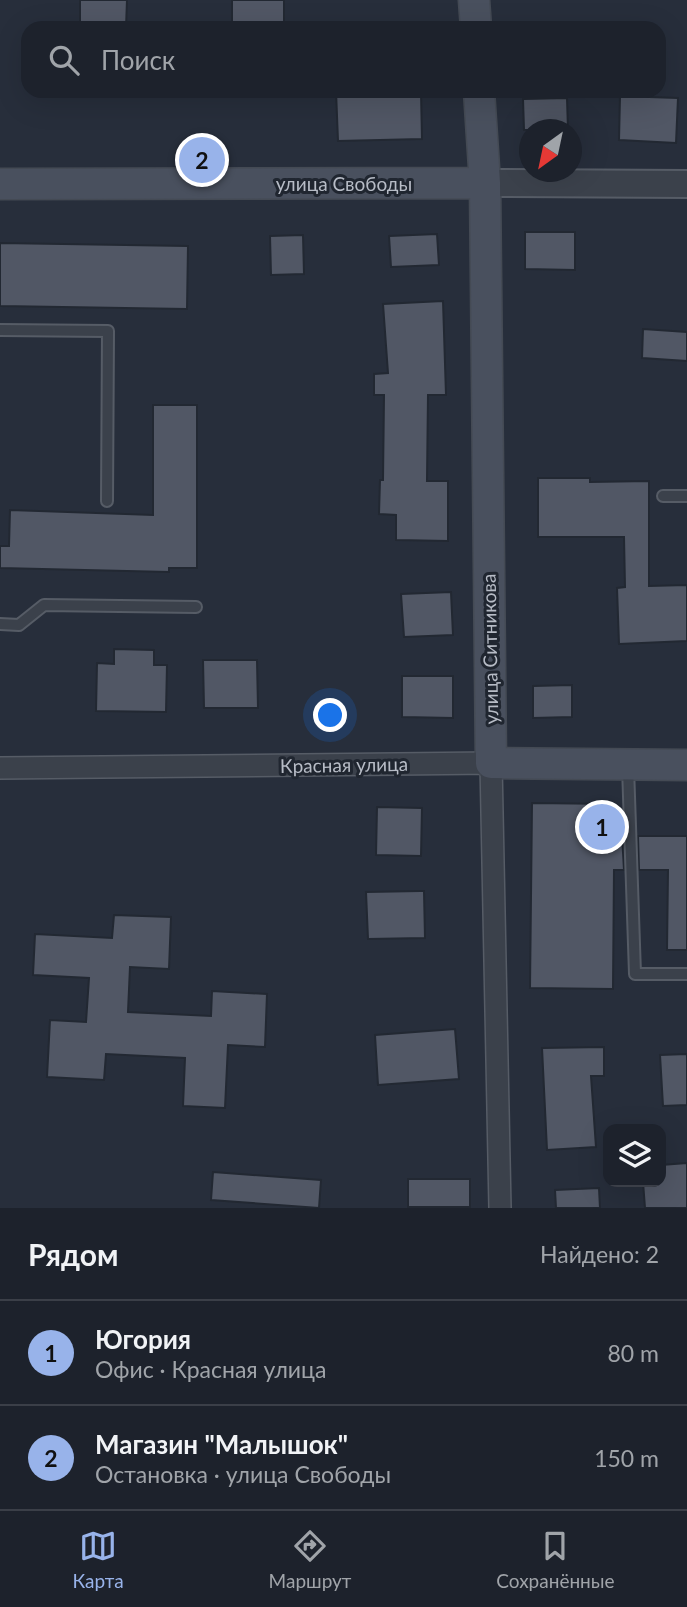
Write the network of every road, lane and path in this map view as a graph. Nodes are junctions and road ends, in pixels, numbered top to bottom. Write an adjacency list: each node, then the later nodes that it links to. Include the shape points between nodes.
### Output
1 (474, 0): 2 (main road)
2 (476, 21)
3 (479, 98): 4 (main road, улица Ситникова)
4 (485, 183): 5 (main road, улица Свободы); 6 (street, улица Свободы); 13 (main road, улица Ситникова)
5 (0, 184)
6 (687, 184)
7 (0, 330): 10 (lane, via 108,331)
8 (663, 496): 9 (lane)
9 (687, 496)
10 (107, 501)
11 (197, 607): 12 (lane, via 44,605 19,625)
12 (0, 624)
13 (491, 763): 14 (main road, Красная улица); 16 (street, Красная улица); 18 (street, улица Ситникова)
14 (628, 765): 15 (main road, Красная улица); 17 (lane, via 635,974)
15 (687, 765)
16 (0, 768)
17 (687, 974)
18 (500, 1208)

